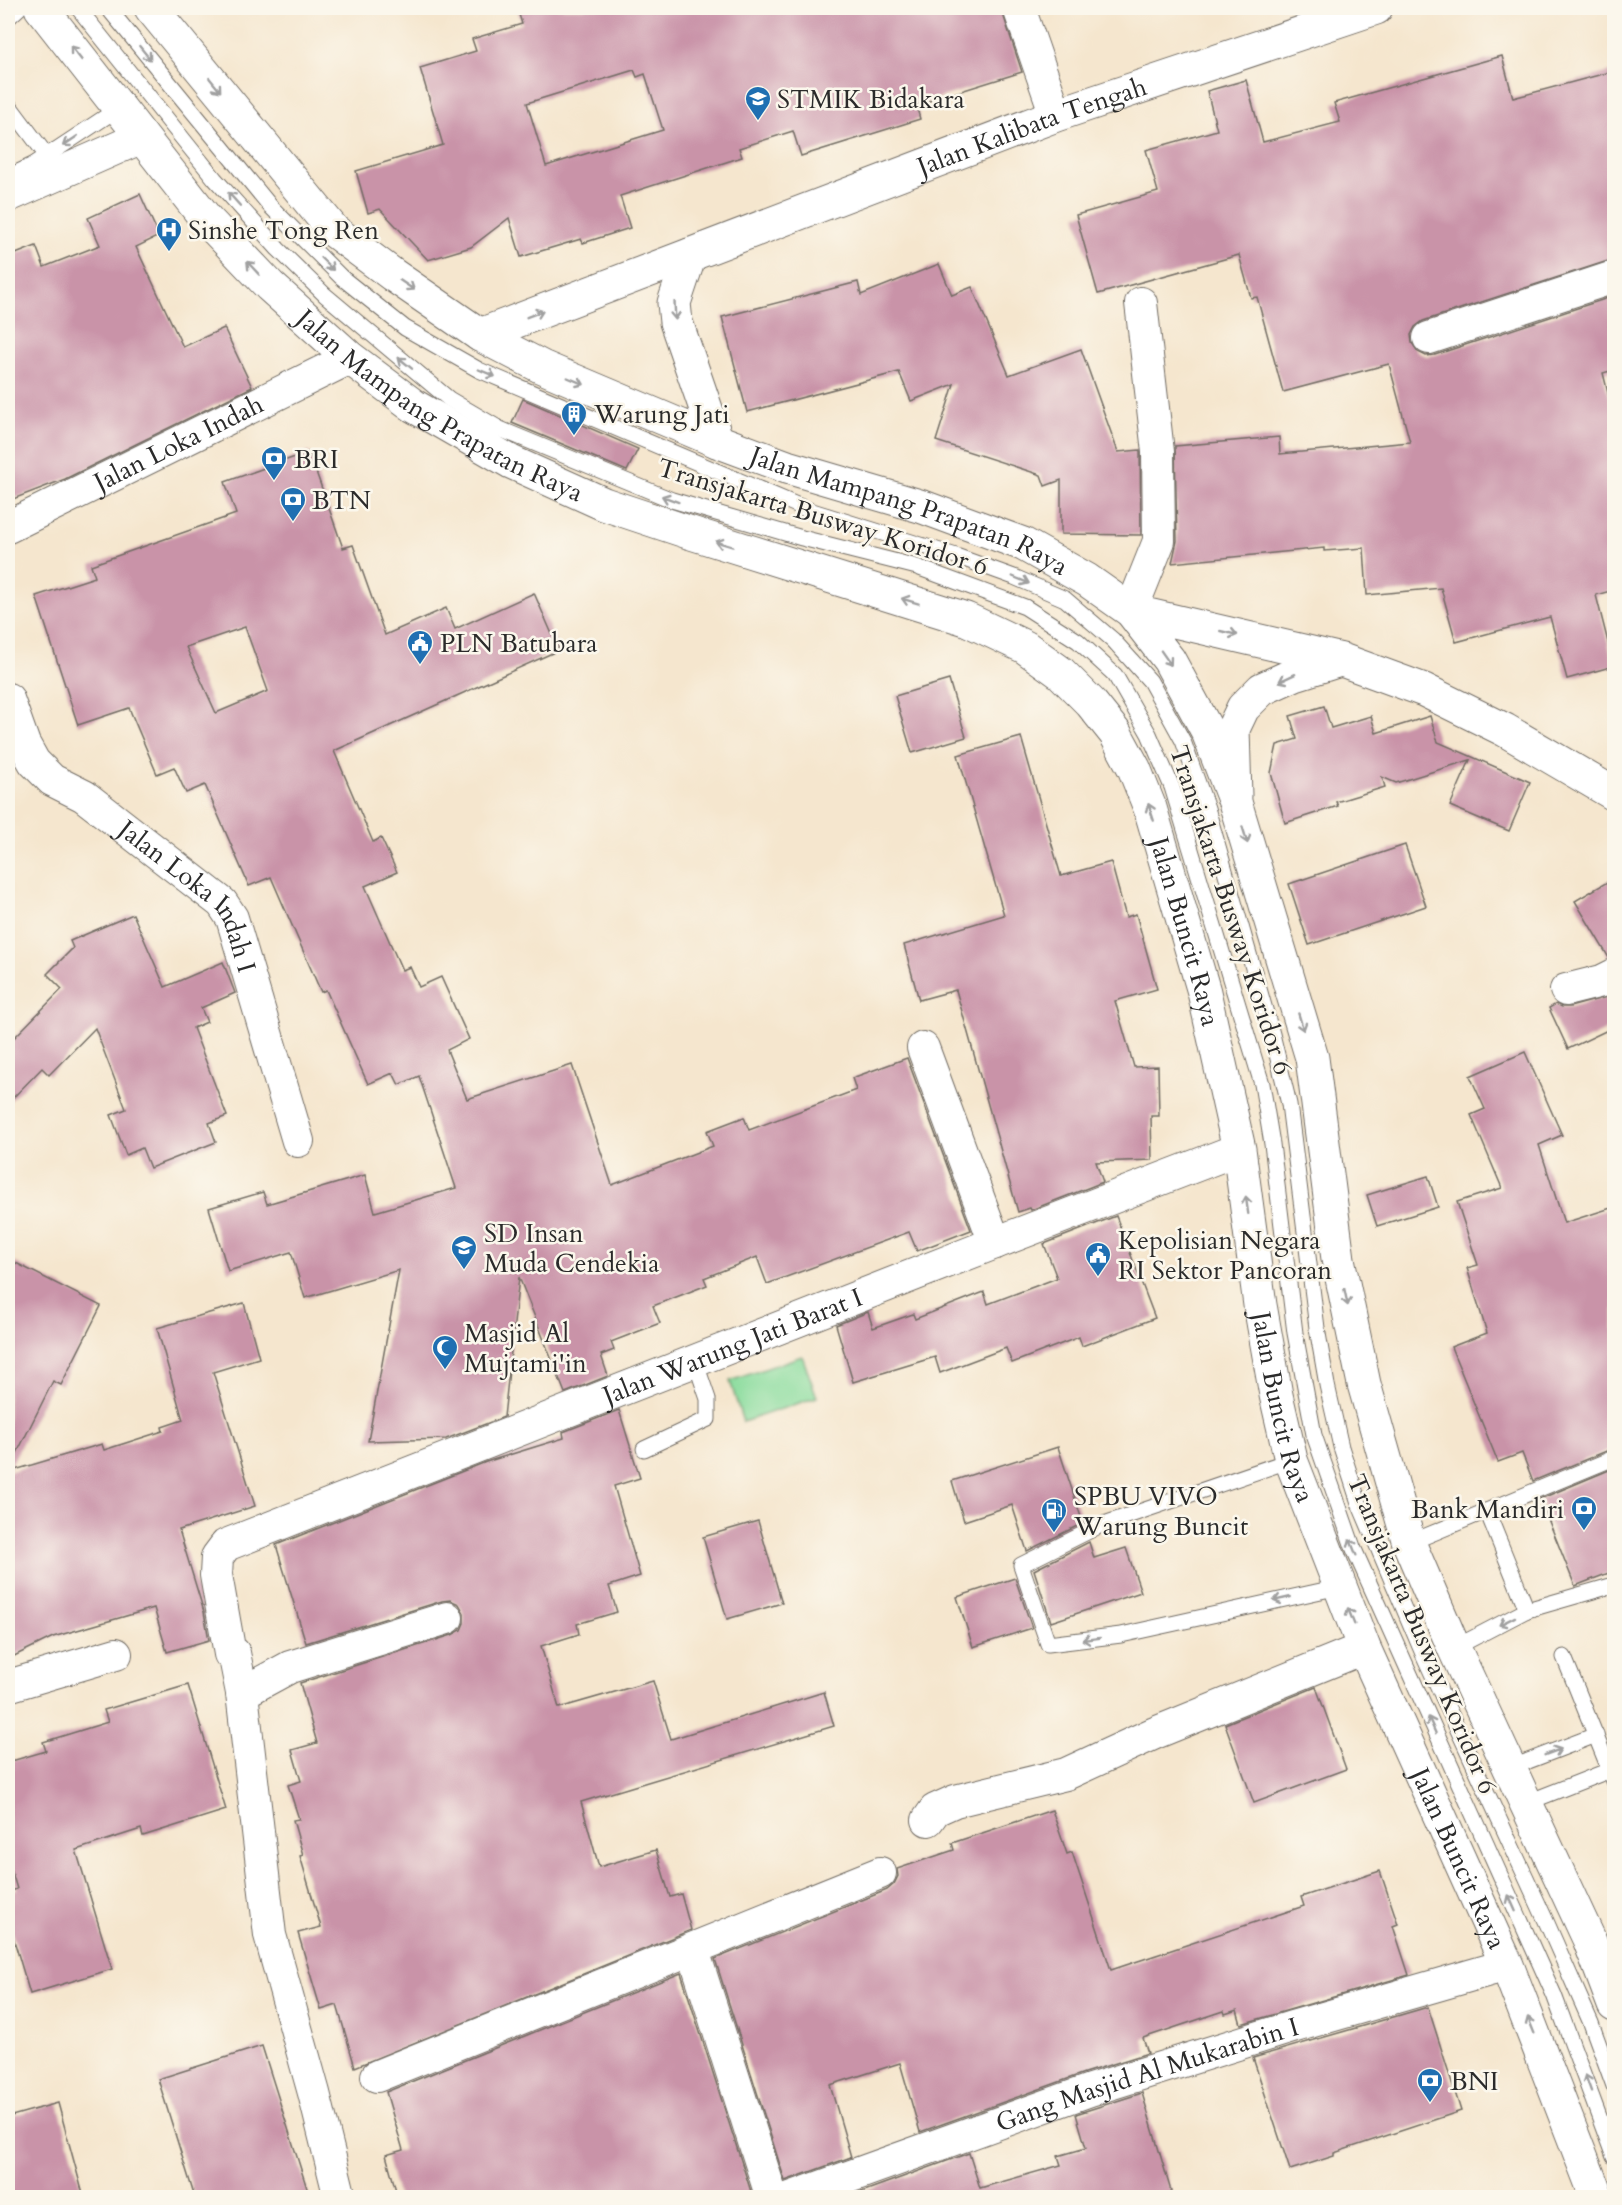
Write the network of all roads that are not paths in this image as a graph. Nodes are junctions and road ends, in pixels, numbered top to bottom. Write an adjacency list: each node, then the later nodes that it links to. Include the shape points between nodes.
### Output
1 (19, 8): 8 (lane)
2 (41, 8): 10 (main road, Jalan Mampang Prapatan Raya, one-way to 2)
3 (78, 8): 63 (lane, Transjakarta Busway Koridor 6, one-way to 3, via 1554,1995 1353,1547 1314,1435 1294,1322 1262,1084 1172,787 1149,734 1115,675 1078,641 1025,607 917,567 672,500 500,429 449,399 333,302 278,249 215,179)
4 (108, 8): 62 (lane, Transjakarta Busway Koridor 6, one-way to 62, via 271,207 340,277 405,328 479,370 806,509 956,556 1065,599 1113,640 1150,681 1183,741 1207,808 1272,1034 1289,1104 1327,1385 1359,1503 1424,1656 1551,1931)
5 (151, 8): 19 (main road, Jalan Mampang Prapatan Raya, one-way to 19, via 334,231)
6 (1019, 8): 11 (street)
7 (1376, 8): 11 (main road, Jalan Kalibata Tengah)
8 (8, 18)
9 (8, 104): 13 (lane)
10 (119, 108): 12 (main road, Jalan Mampang Prapatan Raya); 13 (lane, one-way to 13)
11 (1056, 115): 16 (main road, Jalan Kalibata Tengah)
12 (142, 137): 15 (street); 21 (main road, Jalan Mampang Prapatan Raya, one-way to 12, via 270,286 215,228)
13 (47, 156): 14 (lane)
14 (8, 177)
15 (8, 196)
16 (690, 255): 19 (main road, Jalan Kalibata Tengah, one-way to 16); 22 (main road, one-way to 22, via 674,303 676,322)
17 (1614, 277): 20 (street)
18 (1141, 303): 24 (street, via 1158,452 1159,541)
19 (480, 335): 22 (main road, Jalan Mampang Prapatan Raya, one-way to 22, via 542,367)
20 (1430, 338)
21 (350, 358): 23 (street, Jalan Loka Indah); 25 (main road, Jalan Mampang Prapatan Raya, one-way to 21, via 604,504 501,456 414,406)
22 (717, 441): 24 (main road, Jalan Mampang Prapatan Raya, via 787,467 923,507 1023,544 1087,580)
23 (8, 527)
24 (1131, 611): 26 (main road, one-way to 26); 29 (main road, one-way to 29, via 1169,660 1208,732)
25 (966, 619): 34 (main road, Jalan Buncit Raya, one-way to 25, via 1204,992 1150,808 1134,768 1115,733 1061,673 1025,647)
26 (1342, 660): 28 (main road, via 1424,690 1505,730); 29 (main road, one-way to 29, via 1284,679 1262,690 1243,708 1233,729)
27 (8, 699): 33 (street, Jalan Loka Indah I, via 24,744 34,762 52,780 84,796 222,903 232,918)
28 (1614, 794)
29 (1235, 801): 41 (main road, one-way to 41, via 1312,1058 1338,1259 1364,1384)
30 (1614, 975): 31 (street)
31 (1566, 990)
32 (923, 1048): 35 (street)
33 (298, 1141)
34 (1239, 1149): 35 (street, Jalan Warung Jati Barat I); 39 (main road, Jalan Buncit Raya, one-way to 34, via 1260,1305)
35 (995, 1243): 36 (street, Jalan Warung Jati Barat I)
36 (695, 1361): 37 (lane, via 708,1399 708,1419); 51 (street, Jalan Warung Jati Barat I, via 226,1545 217,1557 216,1575 230,1654 234,1653)
37 (644, 1449)
38 (1614, 1458): 40 (lane)
39 (1291, 1460): 43 (main road, Jalan Buncit Raya); 43 (lane, one-way to 39, via 1121,1635 1048,1644 1021,1565 1101,1525)
40 (1487, 1511): 41 (lane); 44 (lane)
41 (1409, 1543): 47 (main road)
42 (1614, 1585): 44 (lane)
43 (1339, 1587): 46 (main road, Jalan Buncit Raya, one-way to 43)
44 (1527, 1610): 47 (lane, one-way to 47)
45 (447, 1618): 51 (street, via 290,1667)
46 (1364, 1648): 56 (street, via 1155,1733 1066,1774 955,1801 934,1810); 59 (main road, Jalan Buncit Raya)
47 (1454, 1648): 53 (main road)
48 (116, 1654): 50 (street)
49 (1564, 1657): 52 (lane)
50 (8, 1686)
51 (242, 1693): 64 (street, via 270,1935)
52 (1596, 1736): 53 (lane, one-way to 52); 54 (lane)
53 (1510, 1768): 55 (main road)
54 (1612, 1775): 55 (lane)
55 (1526, 1803): 60 (main road, via 1589,1939)
56 (928, 1820)
57 (880, 1873): 58 (street)
58 (693, 1950): 61 (street); 65 (street)
59 (1507, 1965): 66 (street, Gang Masjid Al Mukarabin I, via 1090,2090); 67 (main road, Jalan Buncit Raya, one-way to 59)
60 (1614, 2005)
61 (376, 2076)
62 (1614, 2086)
63 (1614, 2157)
64 (340, 2198)
65 (772, 2198)
66 (790, 2198)
67 (1597, 2198)

